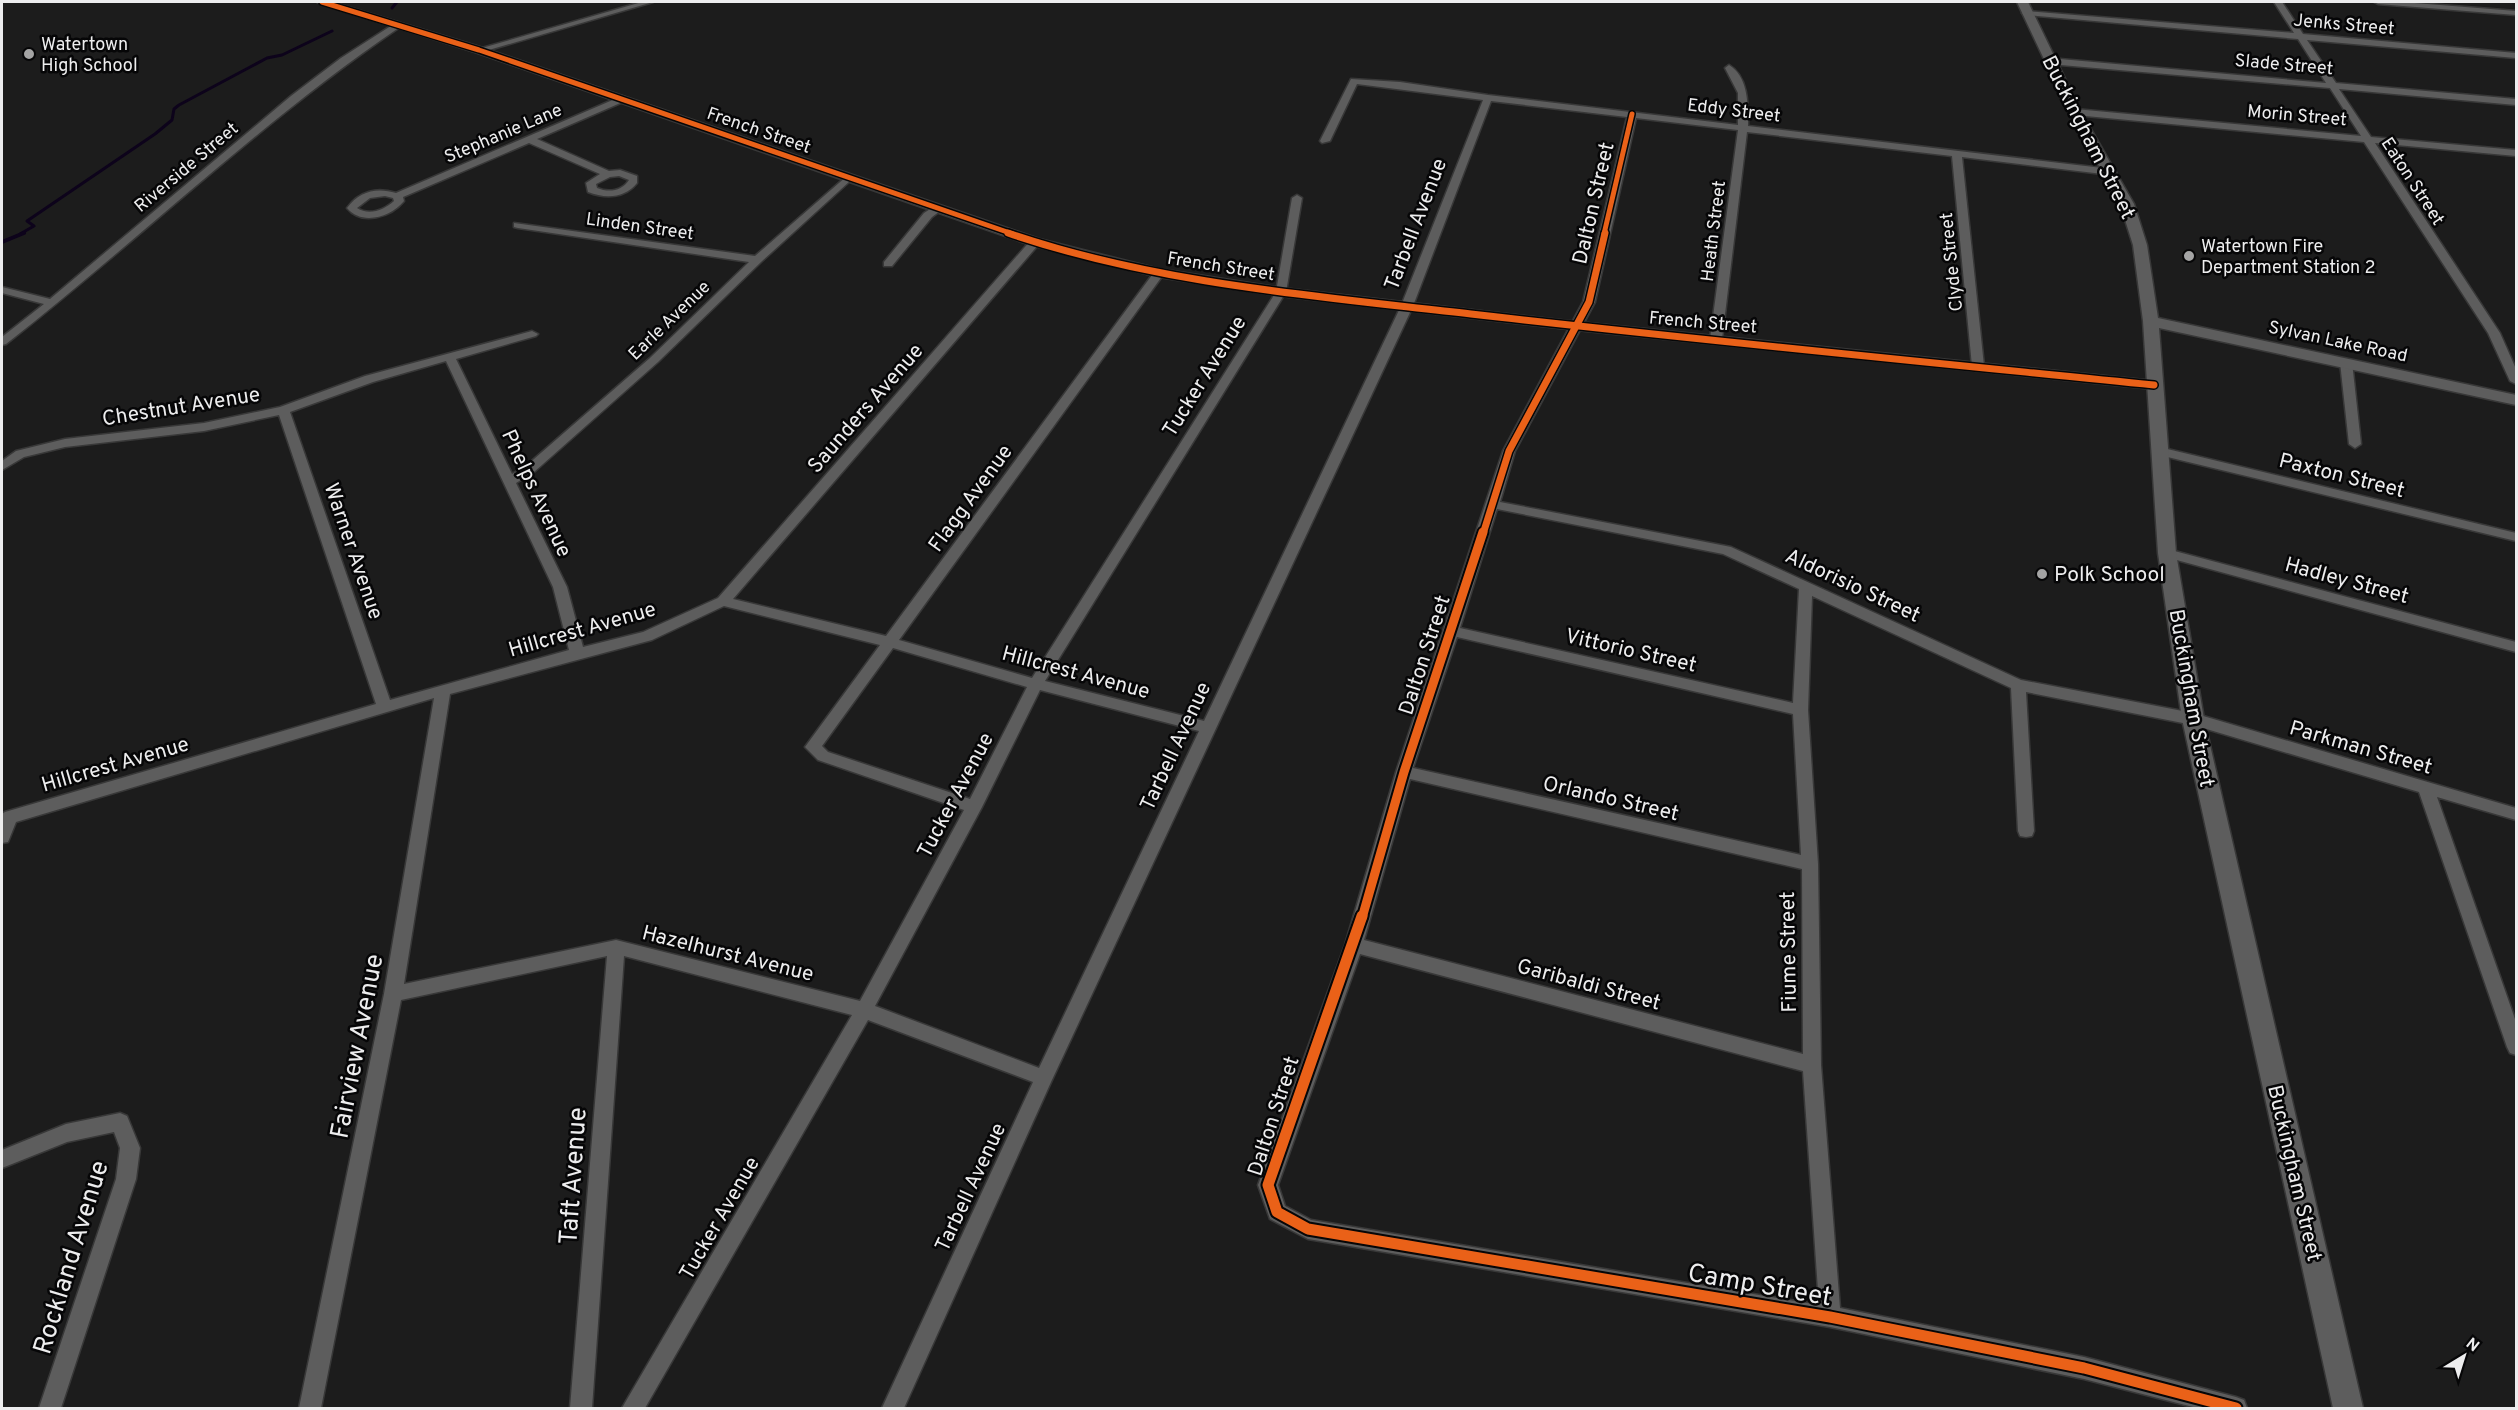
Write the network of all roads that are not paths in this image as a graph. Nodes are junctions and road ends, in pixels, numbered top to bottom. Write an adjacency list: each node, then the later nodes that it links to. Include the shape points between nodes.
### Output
1 (322, 2): 7 (street, French Street)
2 (649, 2): 9 (street)
3 (2278, 2): 8 (street, Eaton Street)
4 (2378, 2): 6 (street)
5 (2024, 7): 8 (street, Jenks Street); 11 (main road, Buckingham Street)
6 (2517, 13)
7 (397, 25): 9 (street, French Street); 38 (street, Riverside Street, via 337,66 203,172)
8 (2300, 36): 10 (street, Jenks Street); 13 (street, Eaton Street)
9 (479, 50): 15 (street, French Street)
10 (2517, 55)
11 (2049, 61): 13 (street, Slade Street); 17 (main road, Buckingham Street)
12 (1728, 68): 19 (street, Heath Street, via 1743,93)
13 (2331, 85): 16 (street, Slade Street); 20 (street, Eaton Street)
14 (1488, 98): 18 (street, Eddy Street); 22 (street, Eddy Street, via 1354,81); 39 (street, Tarbell Avenue)
15 (622, 99): 21 (street, Stephanie Lane); 27 (street, French Street)
16 (2517, 102)
17 (2075, 112): 20 (street, Morin Street); 25 (main road, Buckingham Street)
18 (1632, 114): 19 (street, Eddy Street); 41 (street, Dalton Street, via 1589,302)
19 (1743, 128): 24 (street, Eddy Street); 43 (street, Heath Street)
20 (2365, 138): 23 (street, Morin Street); 48 (street, Eaton Street, via 2494,333)
21 (531, 140): 26 (street); 28 (street, Stephanie Lane)
22 (1325, 141)
23 (2517, 153)
24 (1957, 154): 25 (street, Eddy Street); 47 (street, Clyde Street)
25 (2111, 172): 40 (main road, Buckingham Street, via 2140,244)
26 (608, 174)
27 (847, 179): 30 (street, French Street); 33 (street, Earle Avenue)
28 (397, 196)
29 (1297, 198): 37 (street, Tucker Avenue)
30 (939, 208): 32 (street, French Street); 34 (street)
31 (518, 225): 33 (street, Linden Street)
32 (1035, 242): 35 (street, French Street); 60 (street, Saunders Avenue)
33 (756, 260): 55 (street, Earle Avenue, via 654,360 530,469)
34 (888, 264)
35 (1159, 273): 37 (street, French Street); 62 (street, Flagg Avenue)
36 (2, 290): 38 (street)
37 (1281, 292): 39 (street, French Street); 65 (street, Tucker Avenue)
38 (53, 303): 44 (street, Riverside Street)
39 (1407, 306): 41 (street, French Street); 71 (street, Tarbell Avenue)
40 (2151, 321): 46 (main road, Sylvan Lake Road); 49 (main road, Buckingham Street)
41 (1577, 327): 43 (street, French Street); 56 (street, Dalton Street, via 1509,451)
42 (532, 334): 45 (street, Chestnut Avenue)
43 (1716, 339): 47 (street, French Street)
44 (2, 342)
45 (449, 356): 51 (street, Chestnut Avenue); 55 (street, Phelps Avenue)
46 (2346, 362): 50 (main road, Sylvan Lake Road); 52 (street)
47 (1978, 366): 49 (street, French Street)
48 (2517, 381)
49 (2154, 385): 53 (main road, Buckingham Street)
50 (2517, 400)
51 (283, 410): 54 (street, Chestnut Avenue, via 204,427 65,443 20,454); 68 (street, Warner Avenue)
52 (2355, 444)
53 (2159, 451): 57 (street, Paxton Street); 58 (main road, Buckingham Street)
54 (2, 466)
55 (510, 481): 64 (street, Phelps Avenue, via 560,586)
56 (1491, 504): 59 (street, Aldorisio Street, via 1726,550); 61 (street, Dalton Street)
57 (2517, 537)
58 (2167, 553): 63 (street, Hadley Street); 70 (main road, Buckingham Street)
59 (1806, 586): 66 (street, Aldorisio Street); 69 (street, Fiume Street)
60 (723, 601): 62 (street, Hillcrest Avenue); 64 (street, Hillcrest Avenue, via 647,636)
61 (1452, 631): 69 (street, Vittorio Street); 72 (street, Dalton Street)
62 (888, 642): 65 (street, Hillcrest Avenue); 74 (street, Flagg Avenue, via 813,747 823,756)
63 (2517, 647)
64 (577, 653): 67 (street, Hillcrest Avenue)
65 (1036, 684): 71 (street, Hillcrest Avenue); 74 (street, Tucker Avenue)
66 (2018, 685): 70 (street, Aldorisio Street); 77 (street)
67 (443, 692): 68 (street, Hillcrest Avenue); 82 (street, Fairview Avenue)
68 (385, 707): 76 (street, Hillcrest Avenue)
69 (1800, 710): 79 (street, Fiume Street)
70 (2193, 719): 73 (street, Parkman Street); 96 (main road, Buckingham Street)
71 (1208, 728): 86 (street, Tarbell Avenue)
72 (1404, 772): 79 (street, Orlando Street); 80 (street, Dalton Street)
73 (2426, 788): 75 (street, Parkman Street); 84 (street)
74 (974, 807): 83 (street, Tucker Avenue)
75 (2517, 814)
76 (6, 818): 78 (street)
77 (2026, 831)
78 (2, 837)
79 (1810, 864): 85 (street, Fiume Street)
80 (1354, 945): 85 (street, Garibaldi Street); 88 (street, Dalton Street, via 1268,1185)
81 (616, 947): 82 (street, Hazelhurst Avenue); 83 (street, Hazelhurst Avenue); 92 (street, Taft Avenue)
82 (393, 994): 91 (street, Fairview Avenue)
83 (864, 1010): 86 (street, Hazelhurst Avenue); 93 (street, Tucker Avenue)
84 (2517, 1047)
85 (1812, 1065): 89 (street, Fiume Street)
86 (1044, 1078): 94 (street, Tarbell Avenue)
87 (2, 1160): 90 (street, Rockland Avenue, via 66,1133 120,1122 130,1148 126,1179)
88 (1277, 1212): 89 (street, Camp Street, via 1308,1229)
89 (1830, 1317): 95 (street, Camp Street, via 2084,1368)
90 (50, 1408)
91 (310, 1408)
92 (581, 1408)
93 (633, 1408)
94 (893, 1408)
95 (2236, 1408)
96 (2348, 1408)

